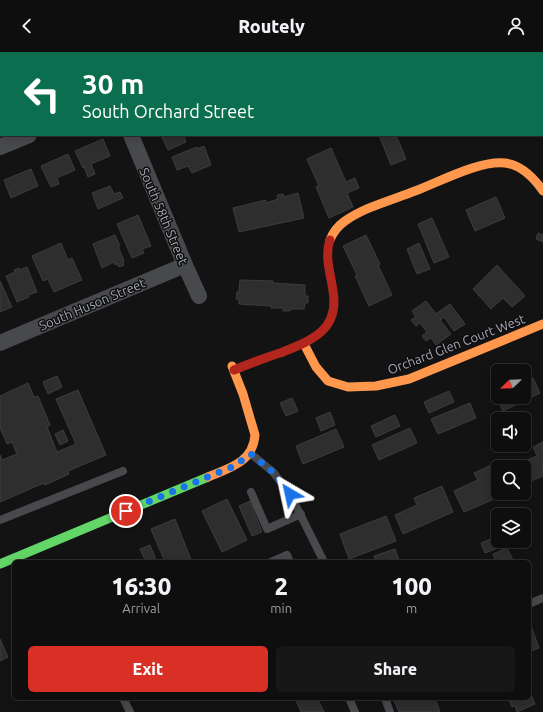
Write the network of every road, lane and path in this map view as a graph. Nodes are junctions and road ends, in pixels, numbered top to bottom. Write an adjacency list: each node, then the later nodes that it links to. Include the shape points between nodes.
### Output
1 (27, 136): 3 (street)
2 (131, 136): 5 (street, South 58th Street)
3 (0, 147)
4 (543, 191): 9 (street, via 534,179 515,166 504,163 487,164 345,221 334,232 328,246 334,297 331,318 324,330)
5 (185, 265): 6 (street, South 58th Street); 8 (street, South Huson Street)
6 (199, 296)
7 (543, 324): 9 (street, Orchard Glen Court West, via 409,379 376,386 348,387 328,381 316,367)
8 (0, 343)
9 (304, 344): 10 (street, via 233,368 255,435)
10 (251, 454): 13 (lane, via 278,478); 18 (street, via 234,466)
11 (123, 470): 14 (lane)
12 (251, 492): 13 (lane, via 267,529)
13 (301, 514): 17 (lane)
14 (0, 520)
15 (276, 560): 16 (lane, via 287,555)
16 (289, 560)
17 (323, 560)
18 (0, 564)
19 (543, 598): 20 (lane)
20 (531, 603)
21 (124, 700): 24 (lane)
22 (350, 700): 25 (lane)
23 (386, 700): 26 (lane)
24 (130, 712)
25 (355, 712)
26 (390, 712)

